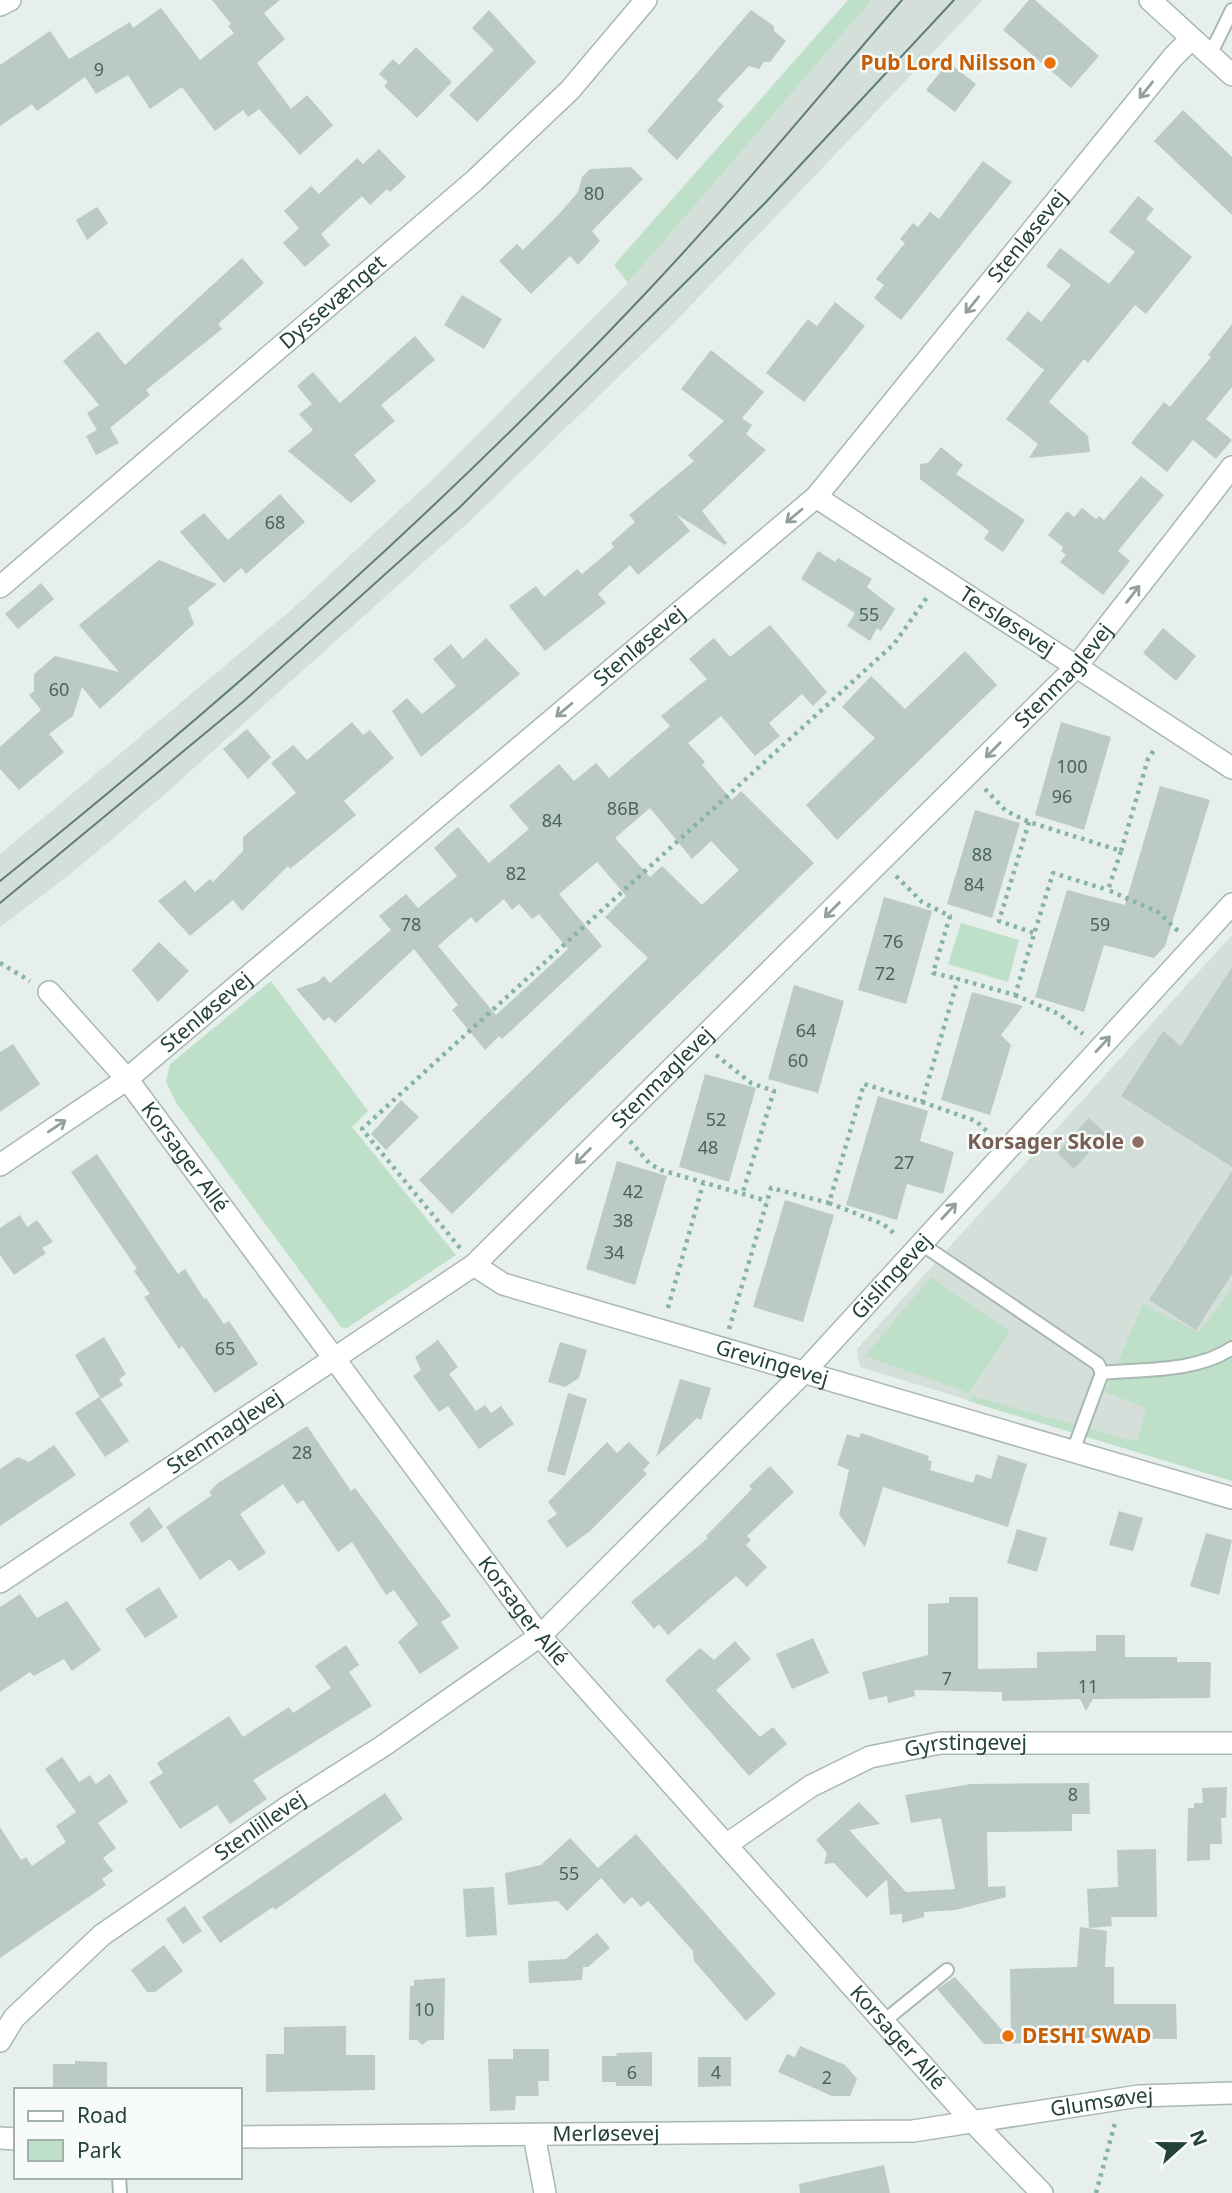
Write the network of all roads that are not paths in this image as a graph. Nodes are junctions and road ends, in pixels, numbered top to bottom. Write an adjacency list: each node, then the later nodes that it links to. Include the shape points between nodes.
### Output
1 (10, 0): 4 (street)
2 (646, 0): 11 (street, Dyssevænget, via 570,90 474,181)
3 (1150, 0): 6 (street)
4 (0, 5)
5 (1232, 10): 7 (lane)
6 (1191, 39): 7 (street); 10 (street, Stenløsevej, one-way to 10)
7 (1210, 55): 8 (street)
8 (1232, 75)
9 (1232, 467): 12 (street, Stenmaglevej, one-way to 9)
10 (816, 497): 12 (street, Tersløsevej); 16 (street, Stenløsevej, one-way to 16)
11 (0, 587)
12 (1076, 667): 13 (street, Tersløsevej); 19 (street, Stenmaglevej, one-way to 19)
13 (1232, 768)
14 (1232, 904): 18 (street, Gislingevej, one-way to 14)
15 (49, 992): 16 (street, Korsager Allé)
16 (127, 1079): 17 (street, Stenløsevej, one-way to 16); 21 (street, Korsager Allé)
17 (0, 1164)
18 (916, 1247): 22 (street, Gislingevej); 23 (lane, via 1098,1364)
19 (474, 1265): 21 (street, Stenmaglevej); 22 (street, Grevingevej, via 503,1283)
20 (1232, 1348): 23 (lane, via 1219,1357 1182,1365)
21 (334, 1357): 26 (street, Stenmaglevej); 27 (street, Korsager Allé)
22 (806, 1371): 24 (street, Grevingevej); 27 (street, Gislingevej)
23 (1102, 1373): 24 (lane)
24 (1073, 1451): 25 (street, Grevingevej)
25 (1232, 1498)
26 (0, 1582)
27 (540, 1636): 29 (street, Korsager Allé); 32 (street, Stenlillevej, via 102,1935 14,2018)
28 (1232, 1743): 29 (street, Gyrstingevej, via 940,1743 870,1757 811,1786)
29 (726, 1845): 31 (street, Korsager Allé)
30 (947, 1970): 31 (lane)
31 (884, 2021): 34 (street, Korsager Allé)
32 (0, 2041)
33 (1232, 2093): 34 (street, Glumsøvej, via 1121,2098)
34 (972, 2121): 35 (street, Merløsevej, via 914,2131); 38 (street, Korsager Allé)
35 (534, 2135): 36 (street, Merløsevej); 37 (street)
36 (242, 2137)
37 (545, 2193)
38 (1042, 2193)

